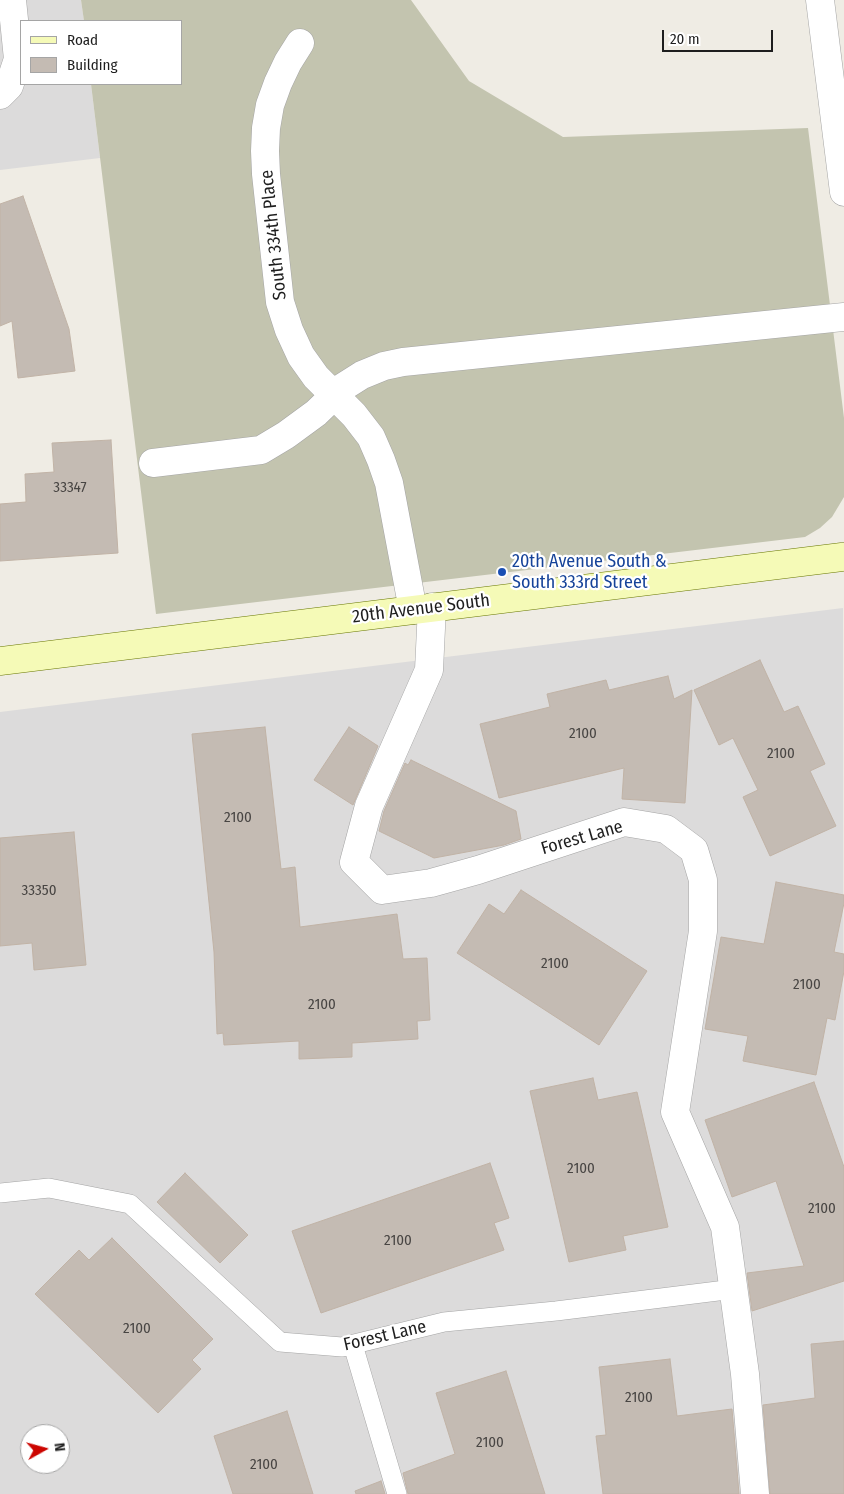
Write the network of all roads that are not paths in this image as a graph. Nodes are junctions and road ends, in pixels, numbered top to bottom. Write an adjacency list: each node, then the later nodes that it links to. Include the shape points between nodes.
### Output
1 (12, 0): 4 (street, via 18,59 10,86)
2 (820, 0): 5 (street)
3 (300, 43): 7 (street, South 334th Place, via 284,69 270,105 266,128 266,174 280,302 288,330 301,356)
4 (0, 95)
5 (844, 192)
6 (844, 317): 7 (street, via 403,362 362,375)
7 (334, 396): 8 (street, via 316,413 261,450); 10 (street, South 334th Place, via 354,415 382,460)
8 (153, 463)
9 (843, 553): 10 (street, 20th Avenue South)
10 (423, 609): 11 (street, 20th Avenue South); 13 (street, Forest Lane, via 429,670 369,806 354,862 382,890 431,884 624,822 666,829 694,850 703,880 703,931 675,1112 725,1227)
11 (0, 661)
12 (0, 1193): 14 (lane, Forest Lane, via 49,1188 130,1204 280,1342)
13 (734, 1289): 14 (lane, Forest Lane, via 444,1322); 16 (street, Forest Lane)
14 (353, 1345): 15 (lane)
15 (397, 1494)
16 (755, 1494)

